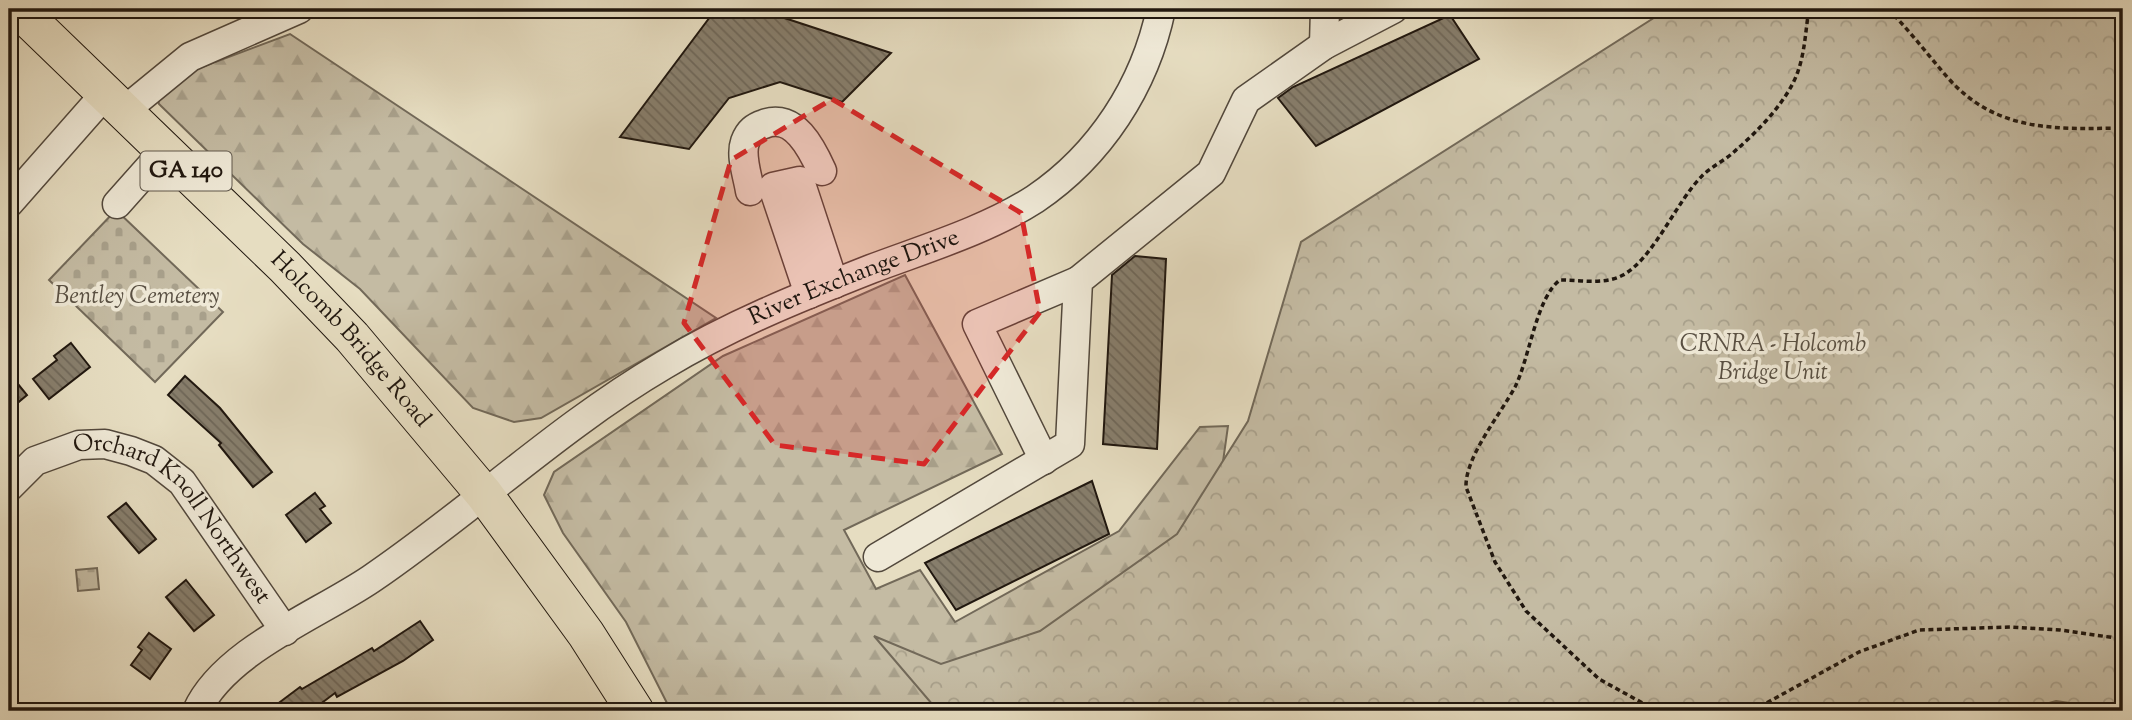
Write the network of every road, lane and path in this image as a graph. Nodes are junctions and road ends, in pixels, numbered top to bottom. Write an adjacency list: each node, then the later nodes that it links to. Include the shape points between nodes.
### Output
1 (18, 9): 9 (main road, Holcomb Bridge Road / GA 140)
2 (299, 9): 9 (street, via 190,57)
3 (1161, 9): 16 (street, River Exchange Drive, via 1148,55 1127,101 1069,172 1034,199 990,222)
4 (1325, 9): 8 (street)
5 (1393, 9): 8 (street)
6 (1809, 9): 25 (path, via 1804,53 1794,82 1736,151 1703,176 1639,263 1622,276 1600,282 1560,279 1551,286 1516,385 1465,477 1495,562 1526,611 1599,679)
7 (1888, 9): 10 (path, via 1950,80 1983,107 2007,119 2072,130)
8 (1324, 45): 15 (street, via 1246,100 1211,173)
9 (115, 102): 11 (main road, Holcomb Bridge Road / GA 140); 13 (street)
10 (2123, 128)
11 (165, 150): 14 (street); 19 (main road, Holcomb Bridge Road / GA 140, via 352,337)
12 (786, 183): 16 (street)
13 (9, 203)
14 (117, 204)
15 (1078, 281): 17 (street, via 1070,444); 17 (street, via 976,324)
16 (821, 289): 19 (street, River Exchange Drive, via 708,338 631,384)
17 (1044, 460): 20 (street)
18 (9, 487): 21 (street, Orchard Knoll Northwest, via 35,461 79,445 104,444 154,460 182,482)
19 (484, 494): 21 (street, River Exchange Drive, via 372,578); 24 (main road, Holcomb Bridge Road / GA 140, via 586,634)
20 (878, 557)
21 (285, 631): 23 (street, River Exchange Drive, via 245,655 219,679)
22 (2123, 639): 26 (path, via 2011,627 1920,630 1859,652)
23 (197, 711)
24 (635, 711)
25 (1657, 711)
26 (1752, 711)

